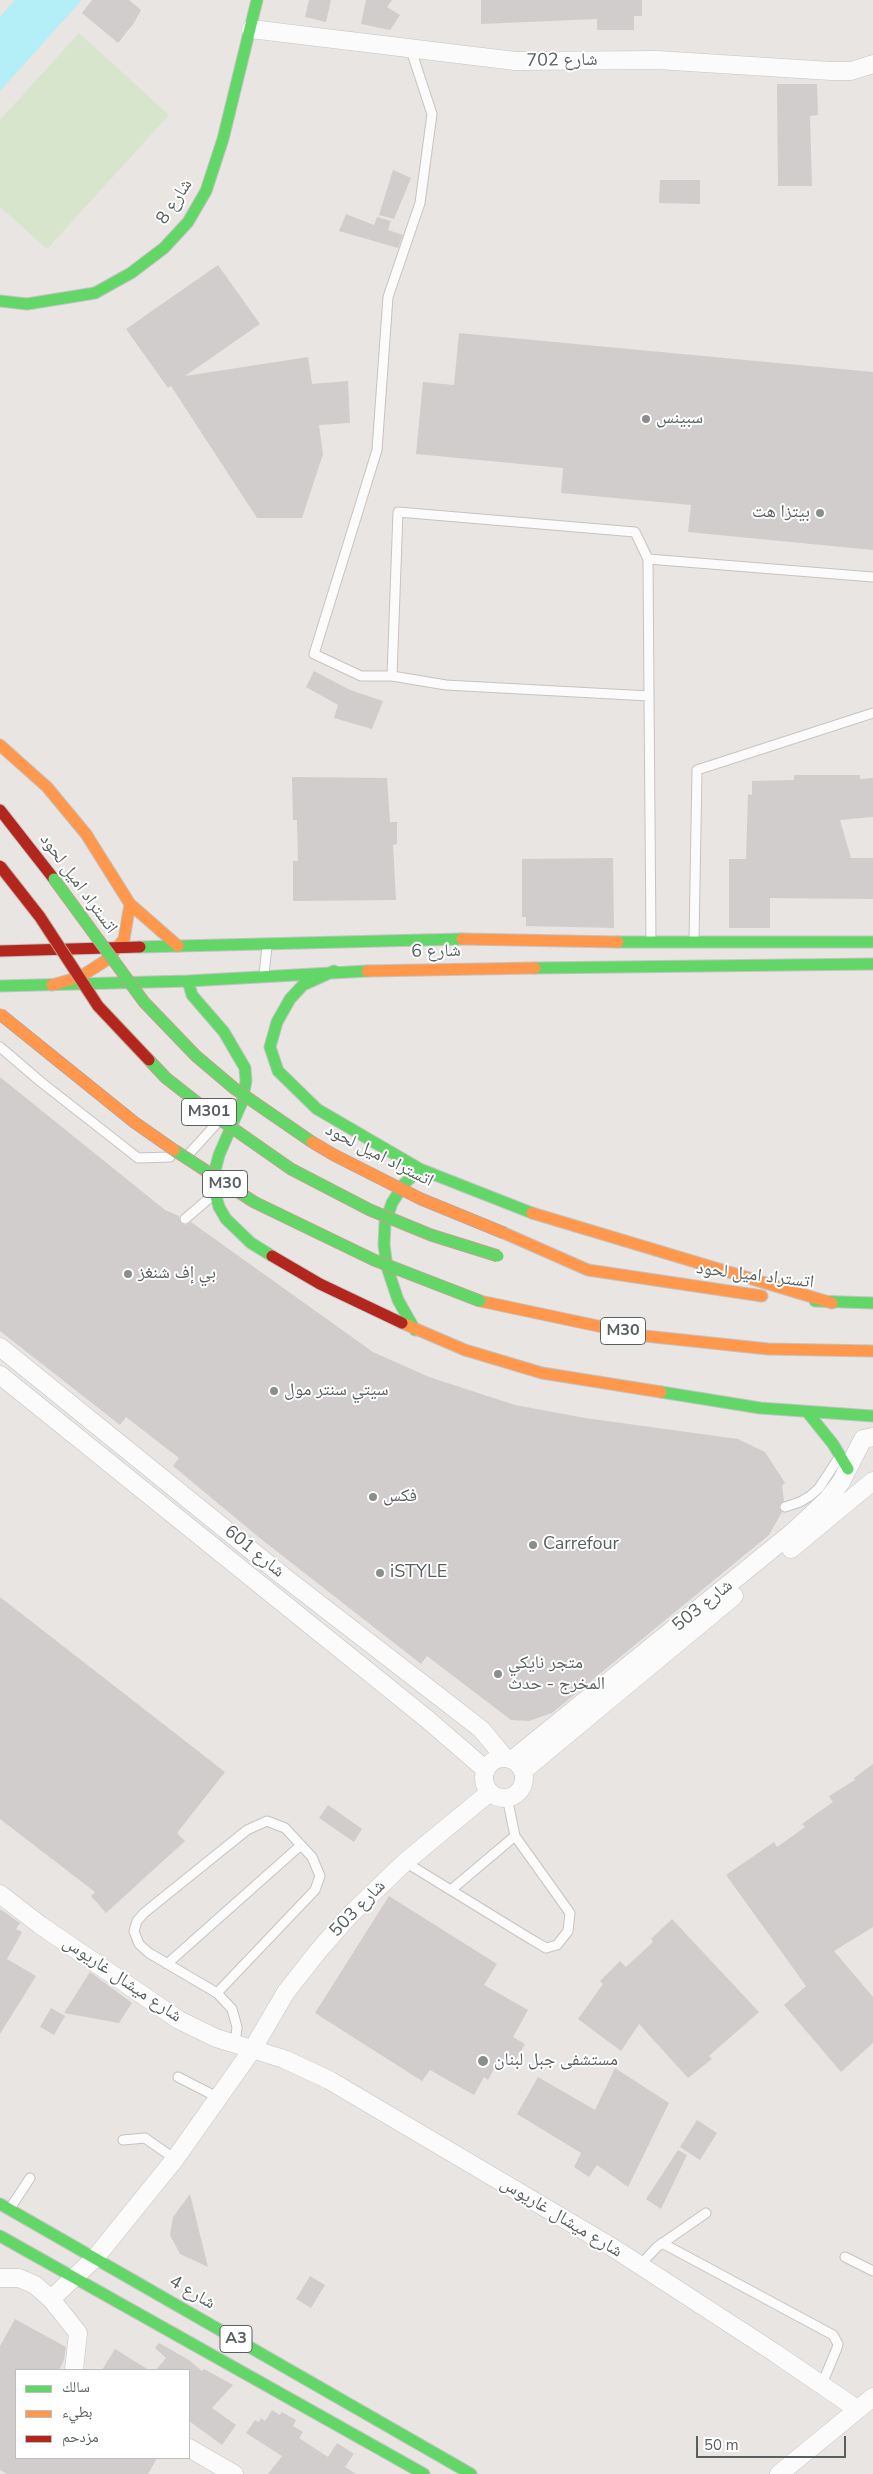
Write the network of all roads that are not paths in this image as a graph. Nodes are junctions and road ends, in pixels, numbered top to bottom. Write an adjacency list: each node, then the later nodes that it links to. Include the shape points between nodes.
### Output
1 (257, 0): 2 (main road, شارع 8)
2 (251, 29): 3 (street, شارع 702); 5 (main road, شارع 8, via 223,139 206,191 188,222 164,248 132,273 95,293 27,304)
3 (410, 46): 4 (street, شارع 702, via 515,61 657,60 831,71); 8 (lane, via 432,114 420,203 388,297 377,450 314,654 361,676)
4 (873, 64)
5 (0, 301)
6 (648, 559): 7 (lane); 8 (lane, via 635,532 398,512); 9 (lane)
7 (873, 578)
8 (392, 676): 9 (lane, via 446,685)
9 (649, 696): 22 (lane)
10 (873, 713): 21 (lane, via 698,770)
11 (0, 745): 14 (main road, via 47,787 80,828)
12 (0, 810): 40 (main road, اتستراد اميل لحود, bridge, via 144,1002 196,1056 235,1089 289,1127 367,1172 421,1199)
13 (0, 866): 38 (main road, M301, bridge, via 40,917 98,1006 166,1078 208,1111 291,1168 370,1210 431,1235)
14 (130, 904): 18 (main road); 19 (main road, via 126,931)
15 (873, 942): 21 (main road, شارع 6)
16 (221, 944): 17 (main road, شارع 6); 18 (main road, شارع 6); 23 (main road)
17 (267, 945): 22 (main road, شارع 6, via 427,938); 27 (lane)
18 (178, 946): 19 (main road, شارع 6)
19 (116, 948): 20 (main road, شارع 6); 28 (main road, via 108,959 88,973)
20 (0, 951)
21 (693, 954): 22 (main road, شارع 6); 22 (main road, شارع 6); 24 (main road, شارع 6)
22 (650, 955): 25 (main road, شارع 6)
23 (198, 956)
24 (873, 964)
25 (334, 971): 27 (main road, شارع 6); 32 (main road, via 303,984 290,999)
26 (190, 976): 27 (main road, شارع 6); 28 (main road, شارع 6); 32 (main road, via 192,995 224,1032)
27 (264, 976)
28 (52, 985): 29 (main road, شارع 6)
29 (0, 986)
30 (0, 1014): 45 (main road, M30, bridge, via 134,1122 217,1179 254,1202 374,1260 480,1301 645,1336 768,1349)
31 (0, 1046): 34 (lane, via 138,1158 186,1156)
32 (259, 1064): 33 (lane); 35 (main road, via 278,1071 317,1109); 36 (main road, via 246,1081 242,1102 214,1169 212,1182)
33 (231, 1099)
34 (224, 1115)
35 (420, 1169): 41 (main road, via 514,1207); 43 (main road, via 404,1184 392,1203 385,1223 384,1245 398,1300)
36 (215, 1193): 37 (lane); 43 (main road, via 226,1219 251,1243 320,1284)
37 (185, 1219)
38 (503, 1257)
39 (543, 1263): 40 (main road)
40 (588, 1270): 41 (main road, اتستراد اميل لحود, via 761,1296)
41 (832, 1303): 42 (main road, اتستراد اميل لحود)
42 (873, 1303)
43 (415, 1330): 47 (main road, via 466,1350 542,1373)
44 (0, 1347): 53 (street, شارع 601, via 287,1571 481,1729)
45 (873, 1352)
46 (0, 1375): 54 (street, شارع 601, via 427,1718)
47 (808, 1413): 48 (main road); 50 (main road)
48 (873, 1416)
49 (873, 1437): 50 (street, شارع 503, via 863,1439)
50 (844, 1462): 52 (lane, via 815,1492); 53 (street, شارع 503, via 828,1499 786,1538)
51 (873, 1481): 53 (street, شارع 503)
52 (784, 1507)
53 (513, 1763): 54 (street, via 490,1764); 55 (street, via 522,1786 518,1792)
54 (486, 1770): 55 (street, via 486,1785)
55 (498, 1794): 56 (lane); 58 (street, شارع 503)
56 (516, 1836): 59 (lane); 59 (lane, via 570,1913 568,1931 558,1945 546,1948)
57 (301, 1846): 61 (lane); 61 (lane, via 285,1828 267,1821 247,1830 144,1913 134,1926 135,1937 149,1953); 62 (lane, via 312,1856 320,1876 315,1890)
58 (405, 1862): 59 (lane); 64 (street, شارع 503, via 319,1950 286,1992)
59 (451, 1890)
60 (0, 1894): 63 (street, شارع ميشال غاريوس, via 167,2013 192,2028)
61 (167, 1964): 62 (lane)
62 (217, 1993): 63 (lane, via 232,2009 237,2027)
63 (235, 2044): 64 (street, شارع ميشال غاريوس)
64 (252, 2050): 66 (street); 76 (street, شارع ميشال غاريوس, via 284,2059 329,2080)
65 (178, 2078): 66 (lane)
66 (220, 2098): 68 (street)
67 (123, 2140): 68 (lane, via 145,2138)
68 (175, 2159): 75 (street)
69 (30, 2178): 70 (lane)
70 (5, 2207): 75 (main road, شارع 4 / A3)
71 (706, 2213): 73 (lane)
72 (0, 2236): 79 (main road, A3)
73 (662, 2243): 76 (lane); 82 (lane, via 833,2335 837,2348)
74 (845, 2257): 77 (lane)
75 (96, 2258): 79 (street); 88 (main road, شارع 4 / A3)
76 (640, 2265): 82 (street, شارع ميشال غاريوس)
77 (873, 2271)
78 (0, 2278): 80 (street, via 19,2278 35,2285)
79 (75, 2279): 80 (street); 87 (main road, A3)
80 (51, 2299): 81 (street, via 78,2332)
81 (74, 2369)
82 (822, 2384): 84 (street, شارع ميشال غاريوس)
83 (873, 2397): 84 (street)
84 (858, 2409): 89 (street)
85 (190, 2448): 86 (street)
86 (234, 2474)
87 (424, 2474)
88 (471, 2474)
89 (779, 2474)

